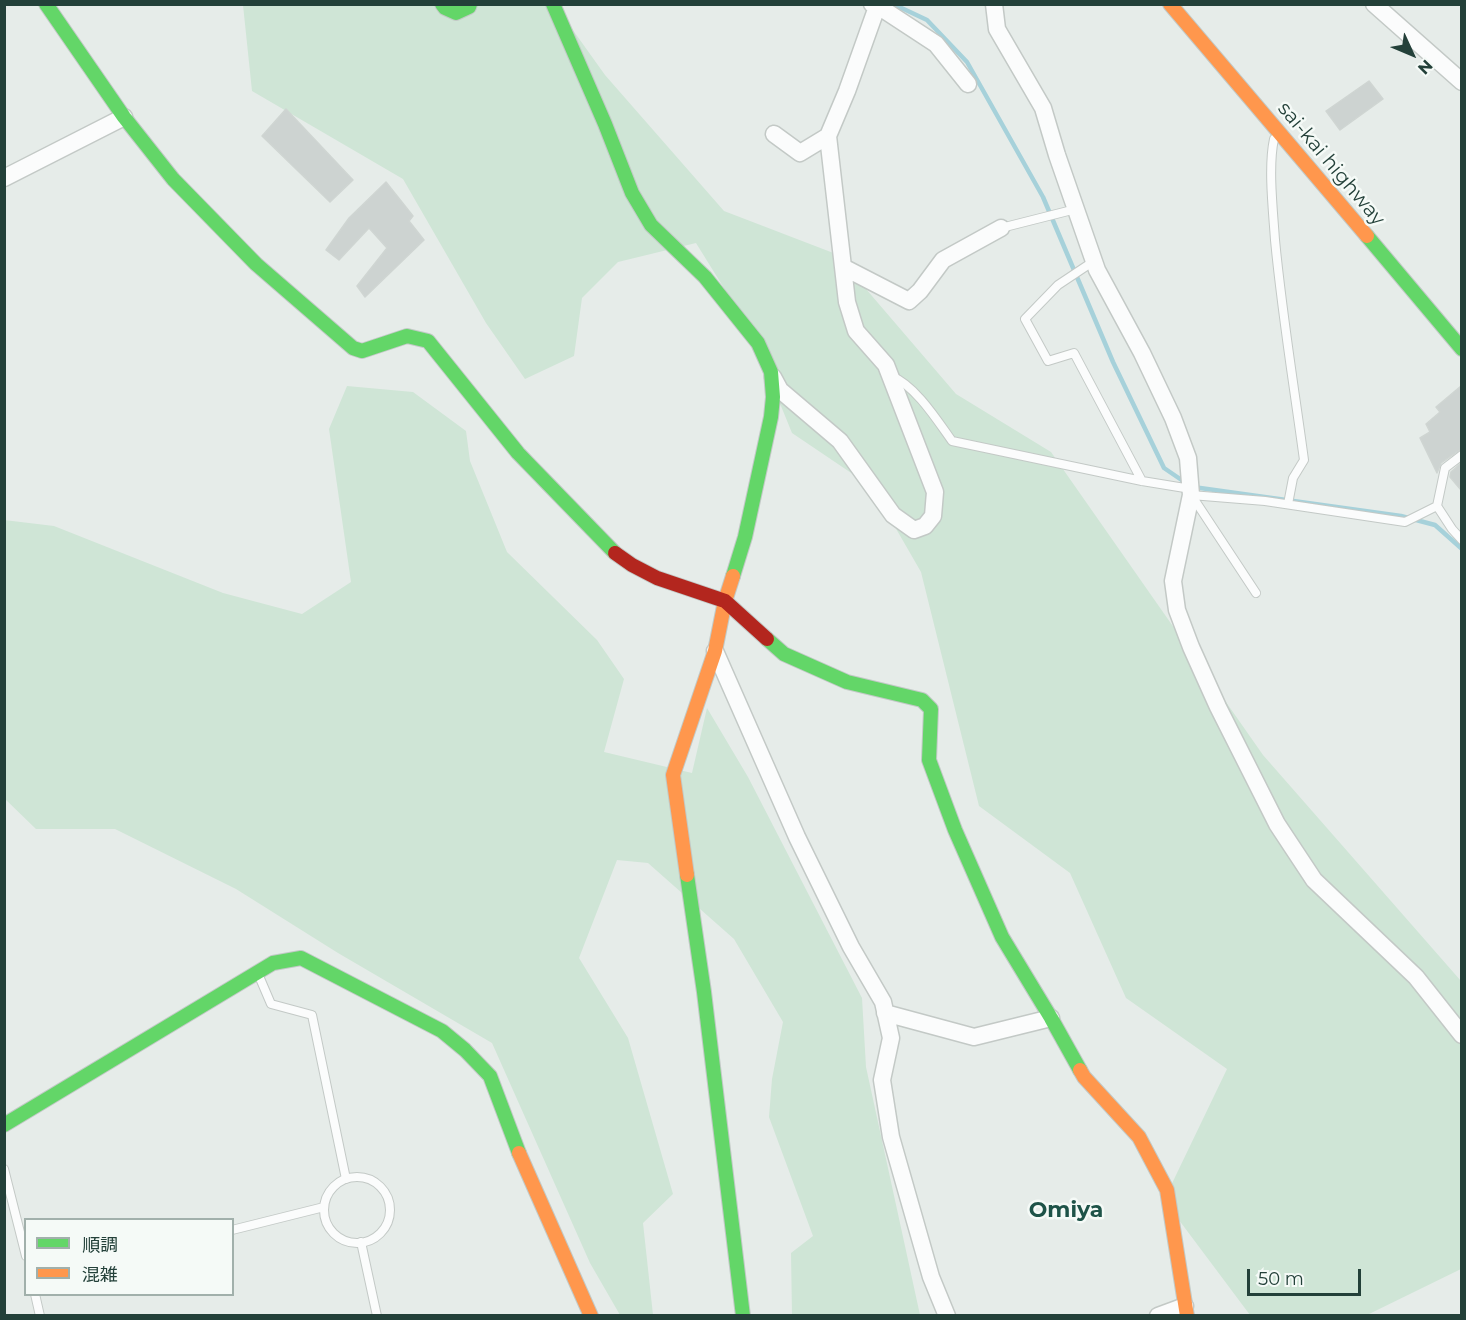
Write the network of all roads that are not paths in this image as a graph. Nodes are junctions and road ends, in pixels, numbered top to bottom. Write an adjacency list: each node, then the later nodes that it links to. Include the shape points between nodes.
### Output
1 (46, 4): 11 (main road)
2 (442, 4): 3 (main road, via 456,14)
3 (470, 4)
4 (553, 4): 21 (main road, via 632,193 651,225 705,277 758,343)
5 (994, 4): 16 (street, via 997,29 1043,108)
6 (1170, 4): 12 (main road, sai-kai highway)
7 (1374, 4): 9 (street)
8 (876, 5): 10 (street, via 936,44); 14 (street)
9 (1461, 82)
10 (968, 84)
11 (123, 117): 15 (street); 30 (main road, via 173,179 248,256 353,348 362,351 406,336 428,341 518,453 615,553 657,578)
12 (1277, 129): 20 (main road, sai-kai highway); 26 (lane, via 1272,150 1272,203 1280,296 1304,460 1293,478)
13 (774, 134): 14 (street, via 800,153)
14 (828, 136): 19 (street)
15 (4, 178)
16 (1076, 209): 17 (lane); 18 (street)
17 (1001, 228): 19 (street, via 943,260 909,302)
18 (1094, 261): 24 (lane, via 1058,285 1025,319 1048,361 1074,353); 25 (street, via 1173,418 1188,458)
19 (843, 267): 22 (street, via 847,302 856,331)
20 (1461, 349)
21 (771, 372): 22 (street, via 780,390 840,441 893,515 914,530 925,526 933,516 935,492); 30 (main road, via 771,417 745,537)
22 (891, 376): 24 (lane, via 902,380 952,441)
23 (1461, 455): 27 (lane, via 1445,468)
24 (1142, 482): 25 (lane)
25 (1191, 492): 26 (lane); 29 (lane); 35 (street, via 1173,581 1177,610 1218,706 1277,824 1314,880 1416,977)
26 (1288, 504): 27 (lane, via 1405,522)
27 (1437, 506): 28 (lane)
28 (1461, 540)
29 (1256, 593)
30 (725, 601): 31 (main road); 34 (main road, via 784,654 847,682 922,700 931,709 929,760 955,830 1002,937)
31 (715, 651): 33 (street, via 797,837 883,1002); 48 (main road, via 673,775)
32 (258, 973): 36 (main road); 38 (lane, via 271,1004 312,1015); 47 (main road, via 273,963 302,958 442,1031 465,1050 490,1076 513,1139)
33 (885, 1013): 34 (street, via 974,1037); 49 (street, via 891,1038 882,1080 891,1137 931,1277)
34 (1052, 1018): 44 (main road, via 1084,1077 1139,1137 1167,1190)
35 (1461, 1035)
36 (4, 1125)
37 (4, 1169): 42 (lane)
38 (346, 1179): 39 (lane, via 330,1191); 41 (lane, via 368,1178 385,1192 389,1202 390,1213 381,1232)
39 (324, 1207): 40 (lane); 41 (lane, via 333,1232 344,1240)
40 (234, 1230)
41 (362, 1242): 46 (lane)
42 (24, 1248)
43 (35, 1296): 45 (lane)
44 (1186, 1311): 50 (street)
45 (40, 1316)
46 (377, 1316)
47 (591, 1316)
48 (743, 1316)
49 (947, 1316)
50 (1158, 1316)

